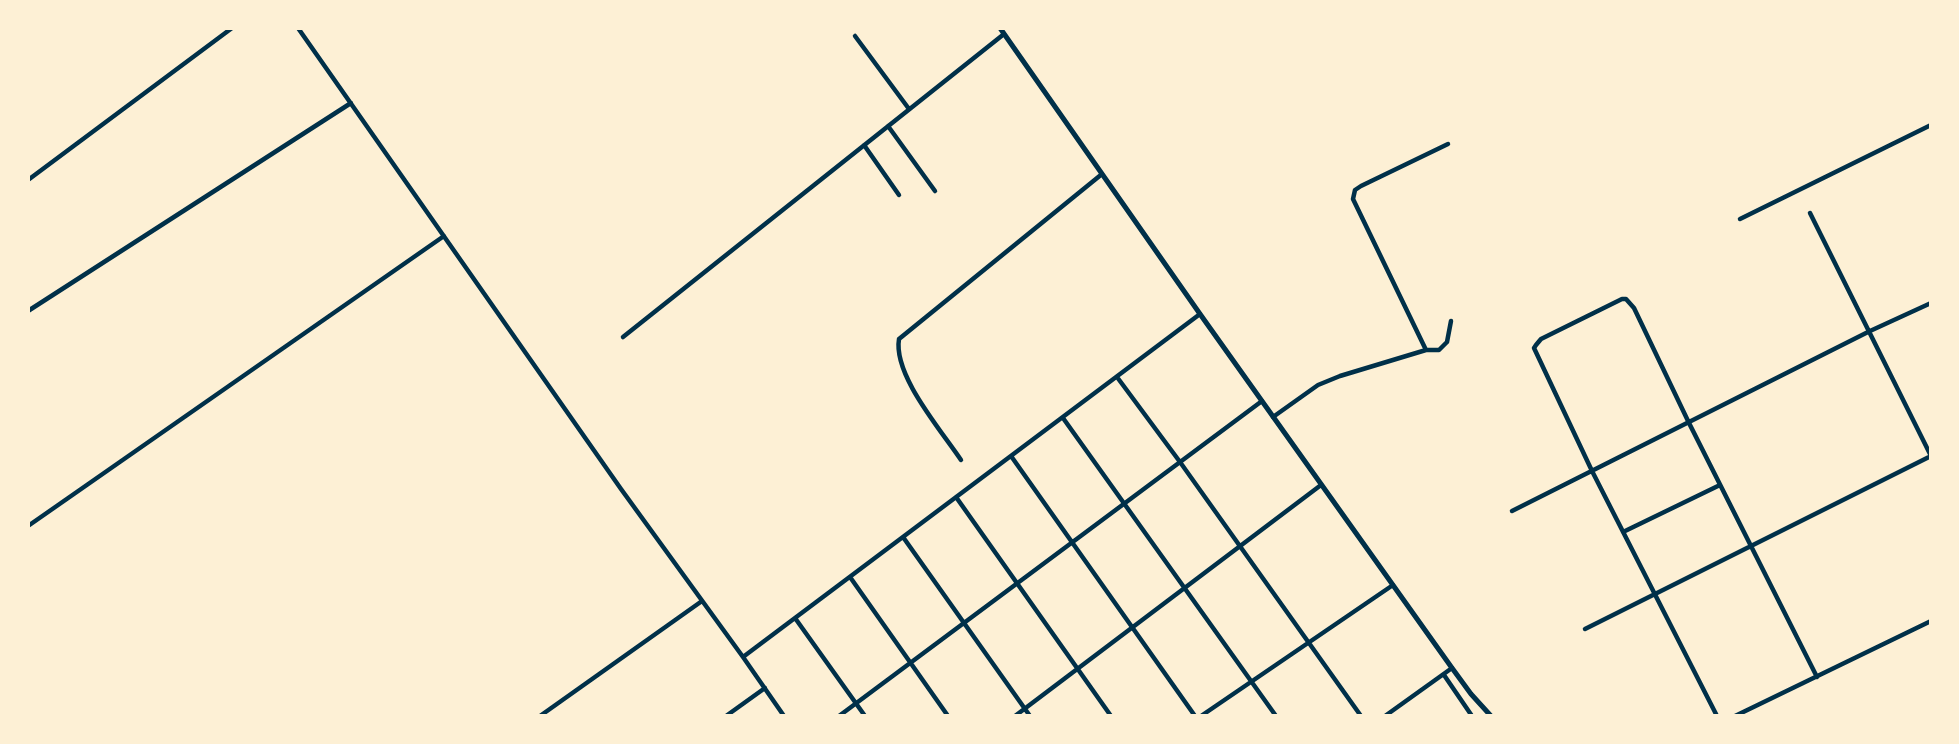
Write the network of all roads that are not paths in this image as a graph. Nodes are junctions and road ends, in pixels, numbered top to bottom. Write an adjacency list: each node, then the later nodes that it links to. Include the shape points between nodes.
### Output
1 (232, 28): 13 (street)
2 (298, 28): 6 (street)
3 (1000, 28): 4 (street)
4 (1004, 34): 7 (street); 12 (street)
5 (855, 36): 7 (street)
6 (351, 103): 18 (street); 20 (street)
7 (909, 109): 9 (street)
8 (1931, 125): 17 (street)
9 (888, 126): 11 (street); 14 (street)
10 (1448, 144): 25 (street, via 1353,194)
11 (864, 145): 15 (street); 24 (street)
12 (1102, 174): 21 (street); 33 (street, via 899,339 906,380)
13 (28, 180)
14 (935, 191)
15 (899, 195)
16 (1810, 213): 23 (street)
17 (1740, 219)
18 (444, 236): 41 (street); 52 (street)
19 (1931, 303): 23 (street)
20 (28, 311)
21 (1200, 314): 26 (street); 27 (street)
22 (1451, 321): 25 (street, via 1443,346)
23 (1870, 331): 30 (street); 32 (street)
24 (623, 337)
25 (1426, 350): 28 (street, via 1318,385)
26 (1117, 377): 29 (street); 34 (street)
27 (1262, 401): 28 (street); 34 (street)
28 (1273, 417): 36 (street)
29 (1062, 418): 31 (street); 39 (street)
30 (1689, 422): 35 (street); 35 (street, via 1634,308 1622,299 1534,348); 37 (street)
31 (1011, 456): 38 (street); 44 (street)
32 (1931, 456): 45 (street)
33 (961, 460)
34 (1180, 462): 39 (street); 46 (street)
35 (1591, 471): 40 (street); 42 (street)
36 (1321, 485): 46 (street); 49 (street)
37 (1720, 485): 42 (street); 45 (street)
38 (956, 497): 43 (street); 48 (street)
39 (1124, 503): 44 (street); 50 (street)
40 (1511, 511)
41 (28, 526)
42 (1623, 532): 51 (street)
43 (903, 537): 47 (street); 55 (street)
44 (1073, 542): 48 (street); 56 (street)
45 (1750, 546): 51 (street); 64 (street)
46 (1240, 547): 50 (street); 58 (street)
47 (850, 578): 53 (street); 60 (street)
48 (1017, 583): 55 (street); 61 (street)
49 (1393, 584): 58 (street); 62 (street)
50 (1185, 588): 56 (street); 65 (street)
51 (1655, 594): 57 (street); 85 (street)
52 (702, 601): 59 (street); 69 (street)
53 (795, 618): 59 (street); 67 (street)
54 (1931, 621): 64 (street)
55 (964, 623): 60 (street); 68 (street)
56 (1133, 627): 61 (street); 78 (street)
57 (1585, 629)
58 (1307, 643): 65 (street); 81 (street)
59 (744, 657): 66 (street)
60 (911, 663): 67 (street); 74 (street)
61 (1078, 668): 68 (street); 77 (street)
62 (1452, 668): 63 (street); 84 (street)
63 (1444, 675): 82 (street); 83 (street)
64 (1817, 677): 86 (street)
65 (1251, 682): 79 (street); 80 (street)
66 (765, 688): 70 (street); 71 (street)
67 (856, 704): 72 (street); 73 (street)
68 (1025, 708): 75 (street); 76 (street)
69 (540, 716)
70 (726, 716)
71 (784, 716)
72 (839, 716)
73 (865, 716)
74 (948, 716)
75 (1015, 716)
76 (1030, 716)
77 (1111, 716)
78 (1195, 716)
79 (1201, 716)
80 (1276, 716)
81 (1360, 716)
82 (1385, 716)
83 (1472, 716)
84 (1491, 716)
85 (1717, 716)
86 (1735, 716)

